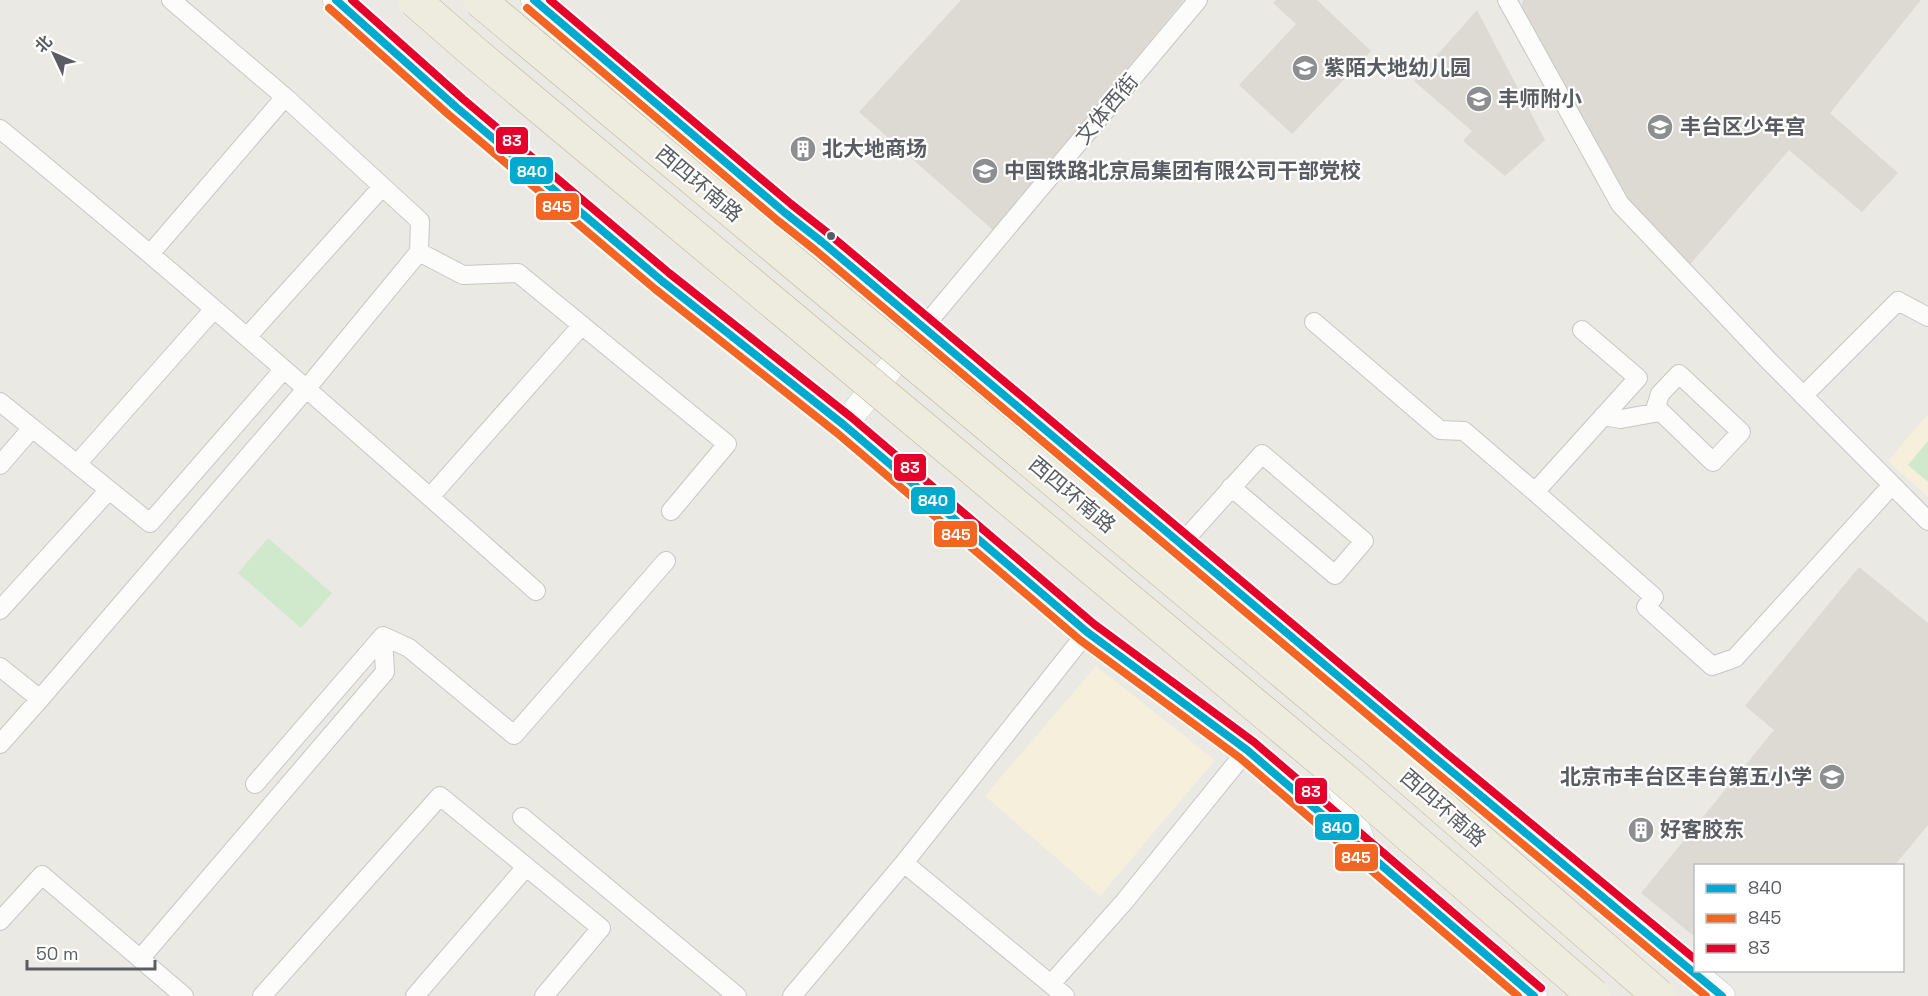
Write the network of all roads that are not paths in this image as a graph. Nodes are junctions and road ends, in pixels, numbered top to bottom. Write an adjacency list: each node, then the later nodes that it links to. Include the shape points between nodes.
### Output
1 (171, 0): 8 (street)
2 (336, 0): 28 (street, 西四环南路, via 636,259)
3 (414, 0): 22 (street, 西四环南路); 65 (highway, 西四环南路, bridge, via 1346,781)
4 (479, 0): 20 (street, 西四环南路); 66 (highway, 西四环南路, bridge, via 1375,748)
5 (534, 0): 17 (street, 西四环南路)
6 (1198, 0): 17 (street, 文体西街)
7 (1507, 0): 24 (street, via 1620,204)
8 (285, 97): 10 (street); 12 (street)
9 (0, 129): 12 (street)
10 (382, 187): 11 (street, via 420,221); 19 (street)
11 (419, 252): 16 (street, via 463,275 518,273); 23 (street)
12 (150, 254): 13 (street)
13 (214, 309): 19 (street); 30 (street)
14 (1928, 317): 24 (street, via 1898,301)
15 (1314, 322): 35 (street, via 1440,430 1464,431)
16 (582, 325): 36 (street); 37 (street, via 727,444)
17 (923, 328): 20 (street); 39 (street, 西四环南路)
18 (1582, 330): 27 (street, via 1638,378)
19 (248, 337): 21 (street)
20 (902, 353): 22 (street); 49 (street, 西四环南路, via 1363,738)
21 (284, 369): 23 (street); 34 (street, via 150,523)
22 (874, 387): 28 (street); 52 (street, 西四环南路, via 1335,771)
23 (307, 388): 36 (street); 46 (street)
24 (1803, 396): 32 (street)
25 (0, 402): 29 (street)
26 (1656, 408): 26 (street, via 1660,394 1679,374 1741,432 1713,462); 27 (street, via 1654,413 1621,419)
27 (1603, 416): 35 (street)
28 (844, 425): 43 (street, 西四环南路)
29 (32, 428): 30 (street); 31 (street)
30 (77, 464): 34 (street)
31 (0, 465)
32 (1892, 485): 35 (street, via 1735,658 1712,666 1646,607 1654,597); 38 (street)
33 (1231, 487): 33 (street, via 1262,454 1364,541 1335,575); 39 (street)
34 (109, 490): 42 (street)
35 (1535, 492)
36 (430, 497): 41 (street)
37 (671, 512)
38 (1928, 521)
39 (1181, 544): 49 (street, 西四环南路)
40 (666, 561): 44 (street, via 514,735 409,648)
41 (536, 591)
42 (0, 610)
43 (1087, 632): 48 (street, 西四环南路); 53 (street)
44 (383, 636): 50 (street); 56 (street, via 385,672)
45 (0, 667): 46 (street)
46 (40, 699): 47 (street)
47 (0, 744)
48 (1247, 750): 52 (street, 西四环南路); 57 (street)
49 (1439, 761): 67 (street, 西四环南路)
50 (255, 784)
51 (522, 817): 62 (street)
52 (1365, 850): 64 (street, 西四环南路)
53 (904, 863): 57 (street); 63 (street)
54 (526, 867): 59 (street, via 440,796); 60 (street); 61 (street, via 601,928)
55 (0, 921): 56 (street, via 42,875)
56 (140, 959): 58 (street)
57 (1058, 990)
58 (184, 996)
59 (262, 996)
60 (415, 996)
61 (544, 996)
62 (738, 996)
63 (792, 996)
64 (1534, 996)
65 (1594, 996)
66 (1659, 996)
67 (1722, 996)

